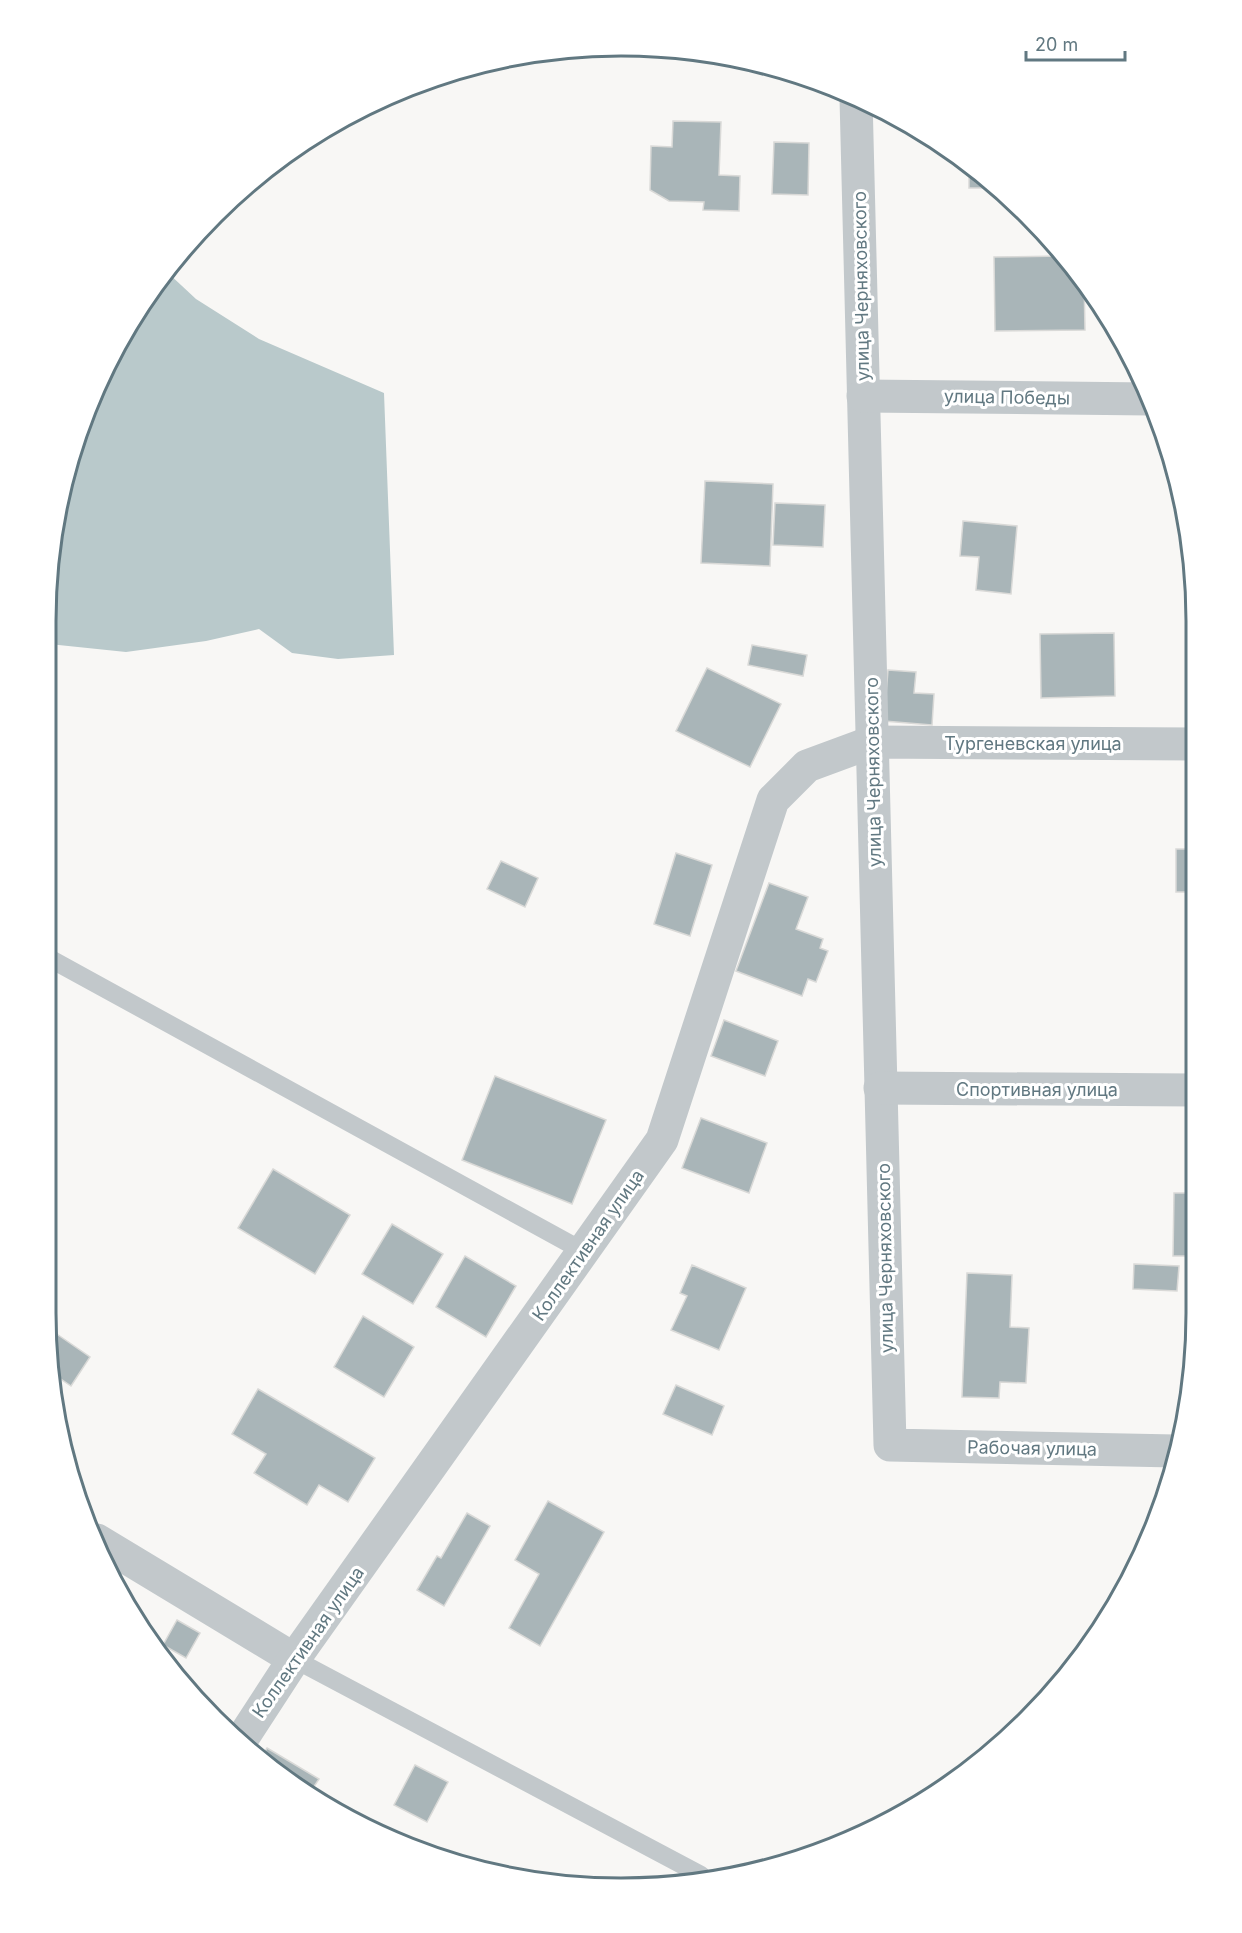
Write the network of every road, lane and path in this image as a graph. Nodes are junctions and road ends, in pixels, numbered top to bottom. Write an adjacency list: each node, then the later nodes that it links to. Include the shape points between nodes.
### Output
1 (856, 107): 2 (street, улица Черняховского)
2 (863, 396): 3 (street, улица Победы); 4 (street, улица Черняховского)
3 (1140, 399)
4 (872, 742): 5 (street, Тургеневская улица); 7 (street, улица Черняховского); 9 (street, Коллективная улица, via 807,766 773,800 662,1140)
5 (1186, 744)
6 (56, 962): 9 (lane)
7 (880, 1088): 8 (street, Спортивная улица); 10 (street, улица Черняховского)
8 (1186, 1090)
9 (583, 1251): 13 (street, Коллективная улица)
10 (890, 1445): 11 (street, Рабочая улица)
11 (1169, 1451)
12 (107, 1546): 13 (street)
13 (294, 1659): 14 (street, Коллективная улица); 15 (lane)
14 (245, 1734)
15 (697, 1873)

